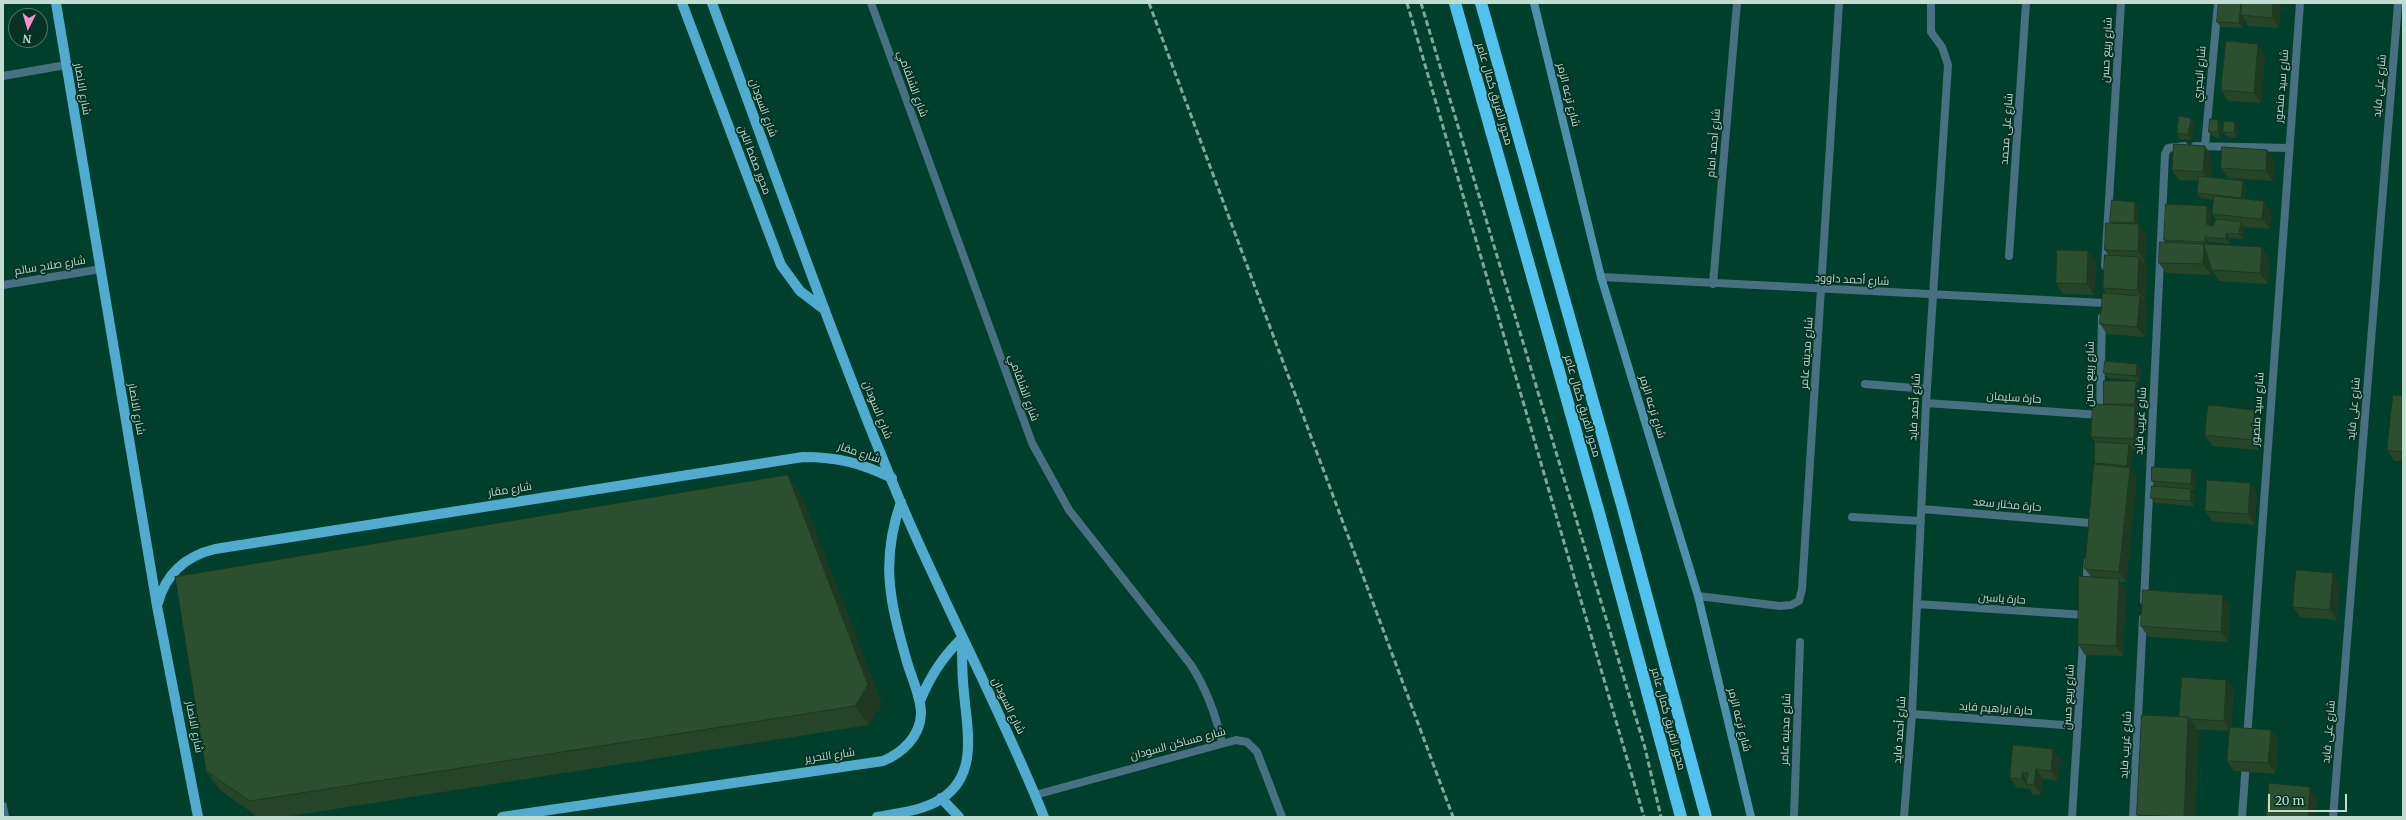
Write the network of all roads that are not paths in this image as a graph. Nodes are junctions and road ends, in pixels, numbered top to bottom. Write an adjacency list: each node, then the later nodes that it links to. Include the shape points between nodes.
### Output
1 (56, 3): 16 (main road, شارع الانصار)
2 (682, 3): 29 (main road, محور صفط اللبن, via 781,265 800,291)
3 (712, 3): 29 (main road, شارع السودان)
4 (871, 3): 51 (street, شارع الشلقامي, via 1032,444 1069,510 1203,683)
5 (1455, 3): 63 (highway, محور الفريق كمال عامر, via 1599,513)
6 (1481, 3): 64 (highway, محور الفريق كمال عامر, via 1620,498)
7 (1534, 3): 23 (main road, شارع ترعه الزمر)
8 (1737, 3): 24 (street, شارع أحمد امام)
9 (1838, 3): 26 (street, شارع مدينه عامر)
10 (1931, 3): 27 (street, شارع أحمد فايد, via 1931,32 1942,47 1948,65)
11 (2026, 3): 20 (street, شارع على محمد)
12 (2121, 3): 22 (street, شارع ربيع حسن)
13 (2218, 3): 18 (street, شارع البحيري)
14 (2300, 3): 19 (street, شارع سيد منصور)
15 (2398, 3): 71 (street, شارع على فايد)
16 (66, 65): 17 (street); 21 (main road, شارع الانصار)
17 (3, 76)
18 (2205, 146): 19 (street, شارع غريب فايد); 69 (street, شارع غريب فايد, via 2172,146 2165,154)
19 (2288, 148): 70 (street, شارع سيد منصور)
20 (2009, 256)
21 (101, 269): 25 (street, شارع صلاح سالم); 44 (main road, شارع الانصار)
22 (2105, 272)
23 (1601, 277): 24 (street, شارع أحمد داوود); 42 (main road, شارع ترعه الزمر)
24 (1713, 284): 26 (street, شارع أحمد داوود)
25 (3, 285)
26 (1822, 290): 27 (street, شارع أحمد داوود); 42 (street, شارع مدينه عامر, via 1802,589 1799,601 1780,606)
27 (1934, 295): 28 (street, شارع أحمد داوود); 31 (street, شارع أحمد فايد)
28 (2103, 299): 33 (street, شارع ربيع حسن)
29 (825, 310): 34 (main road, شارع السودان)
30 (1865, 384): 31 (street)
31 (1927, 389): 32 (street, شارع أحمد فايد)
32 (1926, 403): 33 (street, حارة سليمان); 36 (street, شارع أحمد فايد)
33 (2100, 418)
34 (892, 478): 35 (main road, شارع السودان); 44 (main road, شارع مقار, via 851,461 803,456 215,548 188,558 177,568 161,592)
35 (901, 502): 46 (main road, شارع السودان); 48 (main road, شارع التحرير, via 891,534 888,554 889,581 892,606)
36 (1922, 509): 38 (street, شارع أحمد فايد); 39 (street, حارة مختار سعد)
37 (1852, 517): 38 (street)
38 (1921, 521): 43 (street, شارع أحمد فايد)
39 (2090, 523)
40 (2088, 555): 41 (street)
41 (2086, 594)
42 (1698, 596): 65 (main road, شارع ترعه الزمر)
43 (1918, 604): 45 (street, حارة ياسين); 49 (street, شارع أحمد فايد)
44 (158, 606): 55 (main road, شارع الانصار)
45 (2084, 619): 50 (street, شارع ربيع حسن)
46 (962, 638): 48 (main road, via 947,651 936,667); 52 (main road, شارع السودان); 53 (main road, via 969,742 966,764 957,783)
47 (1800, 642): 66 (street, شارع مدينه عامر)
48 (920, 701): 58 (main road, شارع التحرير, via 921,716 913,739 894,756 883,761)
49 (1912, 714): 50 (street, حارة ابراهيم فايد); 67 (street, شارع أحمد فايد)
50 (2078, 726): 68 (street, شارع ربيع حسن)
51 (1222, 743): 52 (street, شارع مساكن السودان); 62 (street, شارع مساكن السودان, via 1236,740 1247,742 1257,752)
52 (1035, 795): 61 (main road, شارع السودان)
53 (942, 798): 59 (main road, via 920,808); 60 (main road)
54 (3, 806): 56 (street)
55 (198, 812): 57 (main road)
56 (5, 817)
57 (206, 817)
58 (502, 817)
59 (877, 817)
60 (959, 817)
61 (1044, 817)
62 (1282, 817)
63 (1681, 817)
64 (1706, 817)
65 (1751, 817)
66 (1794, 817)
67 (1904, 817)
68 (2072, 817)
69 (2133, 817)
70 (2242, 817)
71 (2333, 817)

